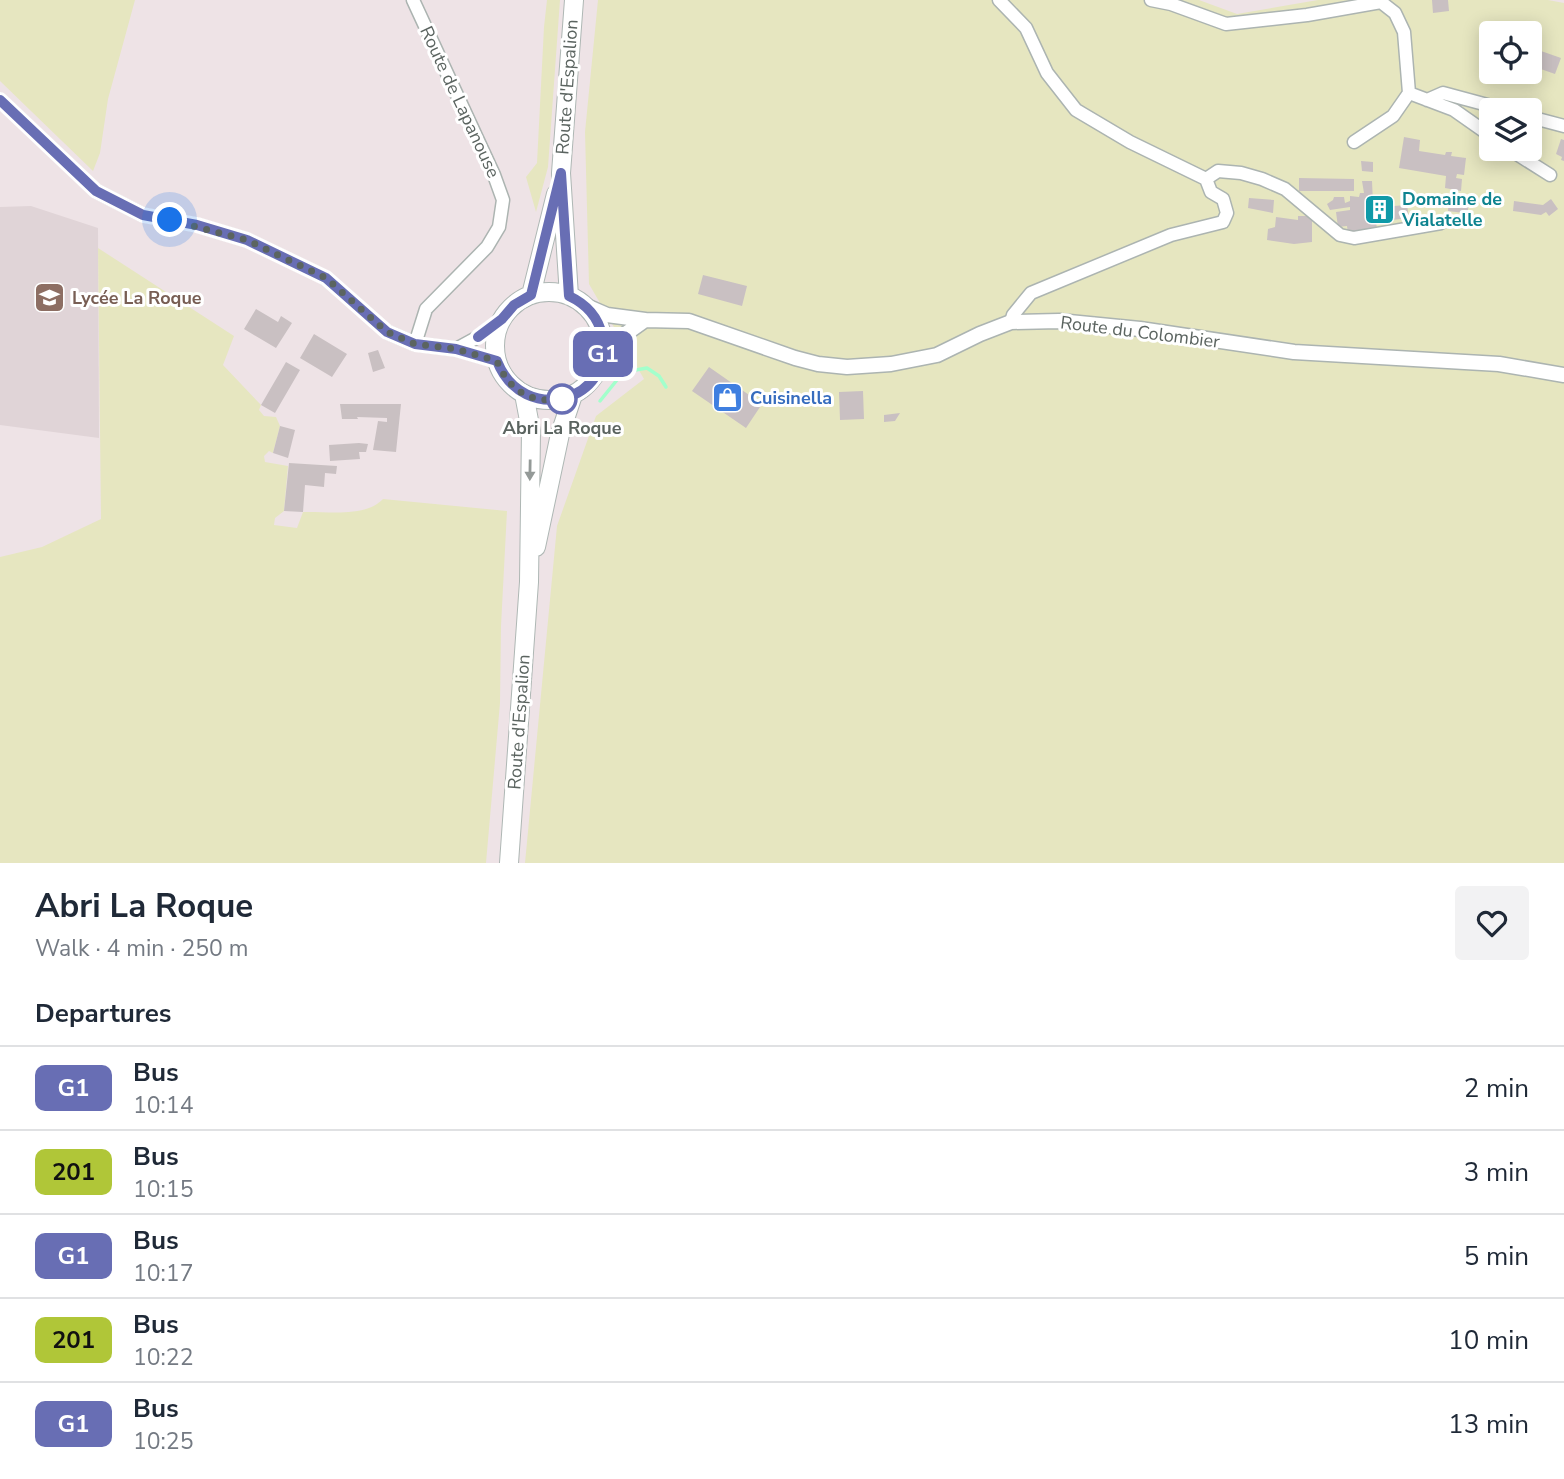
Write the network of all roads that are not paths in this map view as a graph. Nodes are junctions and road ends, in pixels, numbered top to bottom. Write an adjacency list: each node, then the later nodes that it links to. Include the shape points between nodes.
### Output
1 (413, 0): 23 (street, Route de Lapanouse, via 503,200 499,227 487,247 426,309)
2 (574, 0): 14 (main road, Route d'Espalion)
3 (999, 0): 16 (street, via 1026,28 1047,73 1076,110)
4 (1151, 0): 5 (street, via 1226,24 1381,2 1395,13 1404,32)
5 (1409, 93): 7 (street); 12 (street, via 1393,116)
6 (0, 100): 23 (street, via 96,191 143,215 247,240 326,278 387,332)
7 (1427, 100): 8 (street, via 1443,93); 11 (street, via 1454,110)
8 (1479, 103)
9 (1542, 120): 10 (street)
10 (1564, 126)
11 (1479, 128)
12 (1354, 142)
13 (1528, 161): 15 (street)
14 (561, 173): 18 (main road, Route d'Espalion); 19 (main road, Route d'Espalion)
15 (1550, 175)
16 (1206, 179): 17 (street, via 1218,171 1262,179 1285,189 1340,235 1354,238); 22 (street, via 1211,192 1223,199 1227,213 1223,222 1171,235 1031,293)
17 (1441, 223)
18 (531, 295): 19 (main road, via 550,292); 20 (main road)
19 (576, 300): 21 (street, Route du Colombier, via 607,316); 25 (main road, via 597,320)
20 (502, 319): 24 (street); 26 (main road, via 495,340)
21 (645, 320): 22 (street, Route du Colombier, via 689,321 795,358 847,367 937,355); 25 (street)
22 (1012, 322): 27 (street, Route du Colombier, via 1059,321 1294,352 1499,364)
23 (415, 344): 24 (street)
24 (456, 349): 26 (street)
25 (603, 350): 29 (main road, via 594,377)
26 (497, 361): 28 (main road, via 507,381)
27 (1564, 375)
28 (524, 394): 29 (main road, via 543,400); 30 (main road, Route d'Espalion, one-way to 30, via 531,431)
29 (573, 395): 30 (main road, Route d'Espalion)
30 (529, 582): 31 (main road, Route d'Espalion)
31 (509, 863)

